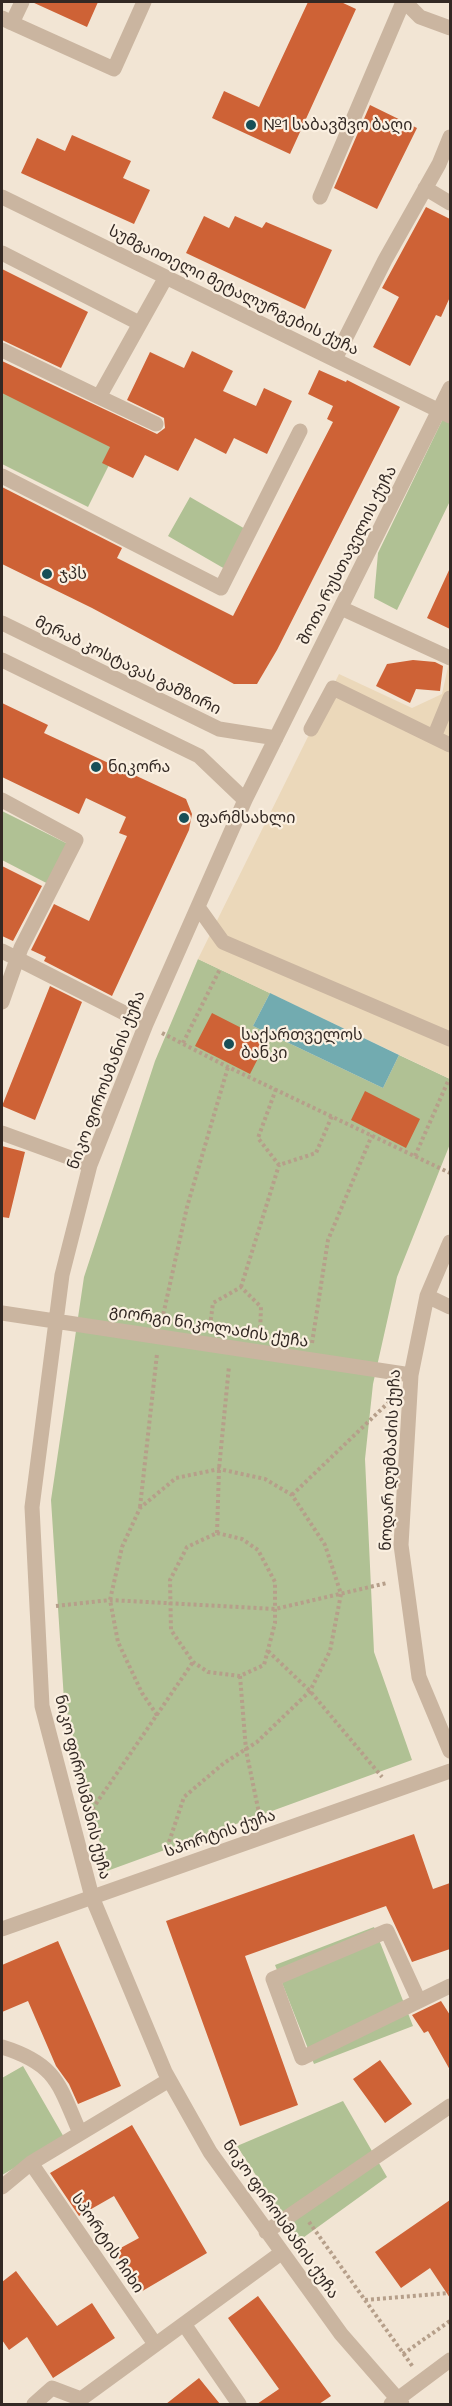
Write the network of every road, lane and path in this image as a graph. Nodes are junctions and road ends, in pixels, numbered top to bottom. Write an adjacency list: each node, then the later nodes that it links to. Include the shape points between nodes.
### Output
1 (22, 2): 4 (street)
2 (144, 2): 4 (street, via 114,69)
3 (404, 2): 5 (street, via 420,17); 9 (street)
4 (7, 20)
5 (450, 28)
6 (450, 137): 7 (street)
7 (425, 188): 10 (street); 15 (street)
8 (2, 197): 12 (street, სუმგაითელი მეტალურგების ქუჩა)
9 (320, 197)
10 (450, 203)
11 (2, 253): 13 (street)
12 (166, 277): 13 (street); 15 (street, სუმგაითელი მეტალურგების ქუჩა)
13 (139, 323): 17 (street)
14 (2, 350): 17 (street)
15 (335, 359): 18 (street, სუმგაითელი მეტალურგების ქუჩა)
16 (450, 388): 18 (street, შოთა რუსთაველის ქუჩა)
17 (99, 397): 19 (street)
18 (445, 413): 22 (street, შოთა რუსთაველის ქუჩა)
19 (156, 424)
20 (300, 431): 21 (street, via 221,588)
21 (2, 476)
22 (341, 608): 24 (street); 29 (street, შოთა რუსთაველის ქუჩა)
23 (2, 623): 29 (street, მერაბ კოსტავას გამზირი, via 219,729)
24 (450, 658)
25 (2, 660): 32 (street, via 199,756)
26 (450, 698): 28 (street)
27 (312, 729): 28 (street, via 333,688)
28 (434, 737): 30 (street)
29 (276, 738): 32 (street, შოთა რუსთაველის ქუჩა)
30 (450, 745)
31 (2, 800): 35 (street, via 76,840)
32 (245, 800): 33 (street, ნიკო ფიროსმანის ქუჩა)
33 (198, 907): 38 (street, ნიკო ფიროსმანის ქუჩა); 39 (street, via 223,942)
34 (2, 951): 35 (street)
35 (16, 959): 37 (street); 38 (street)
36 (220, 969): 40 (path)
37 (2, 1002)
38 (146, 1024): 40 (path); 48 (street, ნიკო ფიროსმანის ქუჩა)
39 (450, 1039)
40 (183, 1043): 41 (path)
41 (228, 1067): 43 (path); 57 (path, via 188,1207)
42 (449, 1079): 47 (path)
43 (276, 1089): 44 (path); 49 (path, via 258,1137)
44 (332, 1116): 46 (path); 49 (path, via 316,1153)
45 (2, 1133): 48 (street)
46 (372, 1135): 47 (path); 61 (path, via 328,1240)
47 (415, 1156): 50 (path)
48 (90, 1165): 56 (street, ნიკო ფიროსმანის ქუჩა, via 62,1275)
49 (279, 1165): 52 (path)
50 (450, 1173)
51 (450, 1242): 53 (street, ნოდარ დუმბაძის ქუჩა)
52 (241, 1287): 58 (path, via 213,1303); 60 (path, via 261,1307)
53 (427, 1296): 54 (street); 62 (street, ნოდარ დუმბაძის ქუჩა)
54 (450, 1307)
55 (2, 1313): 56 (street, გიორგი ნიკოლაძის ქუჩა)
56 (57, 1322): 57 (street, გიორგი ნიკოლაძის ქუჩა); 71 (street, ნიკო ფიროსმანის ქუჩა, via 32,1507)
57 (158, 1337): 58 (street, გიორგი ნიკოლაძის ქუჩა); 65 (path)
58 (208, 1344): 59 (street, გიორგი ნიკოლაძის ქუჩა)
59 (231, 1348): 60 (street, გიორგი ნიკოლაძის ქუჩა); 63 (path)
60 (260, 1352): 61 (street, გიორგი ნიკოლაძის ქუჩა)
61 (310, 1360): 62 (street, გიორგი ნიკოლაძის ქუჩა)
62 (411, 1378): 64 (path); 67 (street, ნოდარ დუმბაძის ქუჩა, via 401,1545)
63 (219, 1469): 64 (path, via 265,1479); 65 (path, via 176,1478); 66 (path)
64 (292, 1495): 68 (path, via 325,1545)
65 (140, 1508): 69 (path, via 122,1547)
66 (217, 1533): 70 (path, via 187,1547 170,1580); 72 (path, via 242,1539 258,1550 275,1582)
67 (406, 1579): 68 (path); 79 (street, ნოდარ დუმბაძის ქუჩა, via 419,1677)
68 (341, 1594): 72 (path); 76 (path, via 330,1651)
69 (110, 1600): 70 (path); 71 (path); 77 (path, via 118,1642)
70 (170, 1603): 72 (path); 74 (path, via 171,1630)
71 (37, 1608): 82 (street, ნიკო ფიროსმანის ქუჩა, via 42,1706)
72 (275, 1609): 73 (path)
73 (268, 1651): 75 (path, via 264,1665); 76 (path)
74 (193, 1662): 75 (path, via 208,1672); 77 (path)
75 (240, 1676): 78 (path)
76 (310, 1690): 78 (path); 81 (path)
77 (157, 1715): 82 (path)
78 (246, 1750): 83 (path); 84 (path, via 184,1797)
79 (450, 1751)
80 (450, 1771): 81 (street, სპორტის ქუჩა)
81 (394, 1791): 83 (street, სპორტის ქუჩა)
82 (75, 1834): 85 (street, ნიკო ფიროსმანის ქუჩა)
83 (263, 1837): 84 (street, სპორტის ქუჩა)
84 (158, 1874): 85 (street, სპორტის ქუჩა)
85 (92, 1898): 86 (street, სპორტის ქუჩა); 90 (street, ნიკო ფიროსმანის ქუჩა)
86 (2, 1929)
87 (450, 1986): 88 (street)
88 (419, 2001): 88 (street, via 387,1931 273,1979 302,2058)
89 (2, 2047): 92 (street, via 31,2057 56,2078)
90 (169, 2080): 92 (street); 96 (street, ნიკო ფიროსმანის ქუჩა, via 210,2152)
91 (450, 2106): 95 (street)
92 (80, 2133): 93 (street)
93 (31, 2163): 94 (street); 102 (street, სპორტის ჩიხი)
94 (2, 2187)
95 (300, 2209): 96 (street); 99 (path)
96 (266, 2232): 97 (street, ნიკო ფიროსმანის ქუჩა)
97 (281, 2253): 101 (street); 107 (street, ნიკო ფიროსმანის ქუჩა)
98 (450, 2293): 99 (path)
99 (365, 2300): 103 (path)
100 (450, 2321): 103 (path)
101 (184, 2324): 102 (street); 110 (street)
102 (154, 2344): 106 (street)
103 (404, 2354): 105 (path)
104 (450, 2360): 105 (street)
105 (423, 2381): 107 (street)
106 (91, 2392): 108 (street, via 81,2399 51,2388); 109 (street)
107 (397, 2403)
108 (33, 2404)
109 (101, 2404)
110 (239, 2404)

